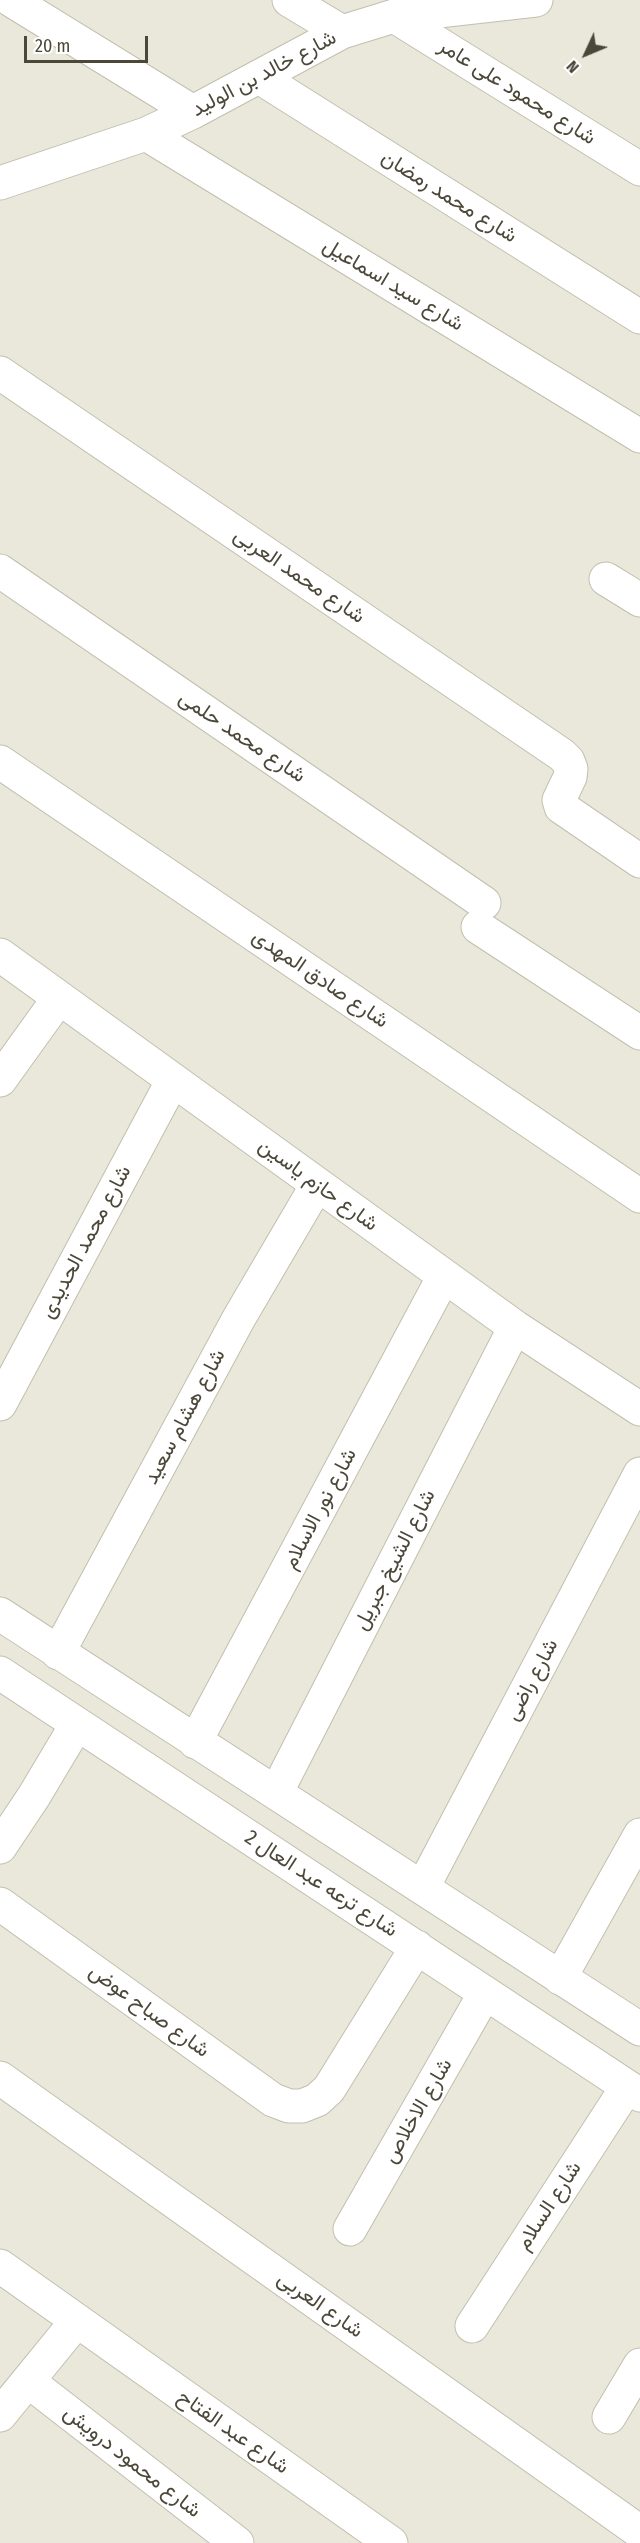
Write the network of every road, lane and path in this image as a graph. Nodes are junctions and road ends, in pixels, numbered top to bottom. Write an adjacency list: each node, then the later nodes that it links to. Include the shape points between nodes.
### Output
1 (11, 0): 7 (street)
2 (289, 0): 5 (street)
3 (536, 0): 4 (street, شارع خالد بن الوليد)
4 (394, 16): 5 (street, شارع خالد بن الوليد); 9 (street, شارع محمود على عامر)
5 (342, 32): 6 (street, شارع خالد بن الوليد)
6 (259, 77): 7 (street, شارع خالد بن الوليد); 11 (street, شارع محمد رمضان)
7 (193, 112): 8 (street, شارع خالد بن الوليد)
8 (146, 135): 10 (street, شارع خالد بن الوليد); 13 (street, شارع سيد اسماعيل)
9 (640, 169)
10 (0, 183)
11 (640, 317)
12 (0, 373): 18 (street, شارع محمد العربى, via 562,755 571,769 559,800 561,807)
13 (640, 436)
14 (0, 571): 21 (street, شارع محمد حلمى)
15 (606, 579): 16 (street)
16 (640, 600)
17 (0, 762): 25 (street, شارع صادق المهدى)
18 (640, 861)
19 (0, 955): 20 (street, شارع حازم ياسين)
20 (59, 998): 22 (street); 23 (street, شارع حازم ياسين)
21 (640, 1033)
22 (0, 1080)
23 (173, 1080): 24 (street, شارع حازم ياسين); 28 (street, شارع محمد الحديدى)
24 (318, 1185): 26 (street, شارع حازم ياسين); 32 (street, شارع هشام سعيد, via 239,1318)
25 (640, 1196)
26 (444, 1276): 27 (street, شارع حازم ياسين); 35 (street, شارع نور الاسلام)
27 (515, 1327): 29 (street, شارع حازم ياسين); 36 (street, شارع الشيخ جبريل)
28 (0, 1404)
29 (640, 1410)
30 (640, 1474): 39 (street, شارع راضى)
31 (0, 1614): 32 (street)
32 (58, 1653): 35 (street)
33 (0, 1673): 34 (street, شارع ترعه عبد العال 2)
34 (77, 1724): 38 (street); 41 (street, شارع ترعه عبد العال 2)
35 (195, 1742): 36 (street)
36 (276, 1793): 39 (street)
37 (640, 1835): 42 (street)
38 (0, 1848)
39 (423, 1887): 42 (street)
40 (0, 1904): 41 (street, شارع صباح عوض, via 273,2100 289,2106 317,2100 329,2089)
41 (417, 1947): 43 (street, شارع ترعه عبد العال 2)
42 (560, 1978): 44 (street)
43 (486, 1993): 46 (street, شارع ترعه عبد العال 2); 47 (street, شارع الاخلاص)
44 (640, 2028)
45 (0, 2078): 55 (street, شارع العربى)
46 (633, 2091): 50 (street, شارع السلام)
47 (350, 2229)
48 (0, 2266): 49 (street, شارع عبد الفتاح)
49 (76, 2322): 52 (street); 57 (street, شارع عبد الفتاح)
50 (472, 2326)
51 (640, 2365): 54 (street)
52 (28, 2381): 53 (street); 56 (street, شارع محمود درويش)
53 (0, 2415)
54 (609, 2417)
55 (640, 2532)
56 (237, 2543)
57 (391, 2543)

